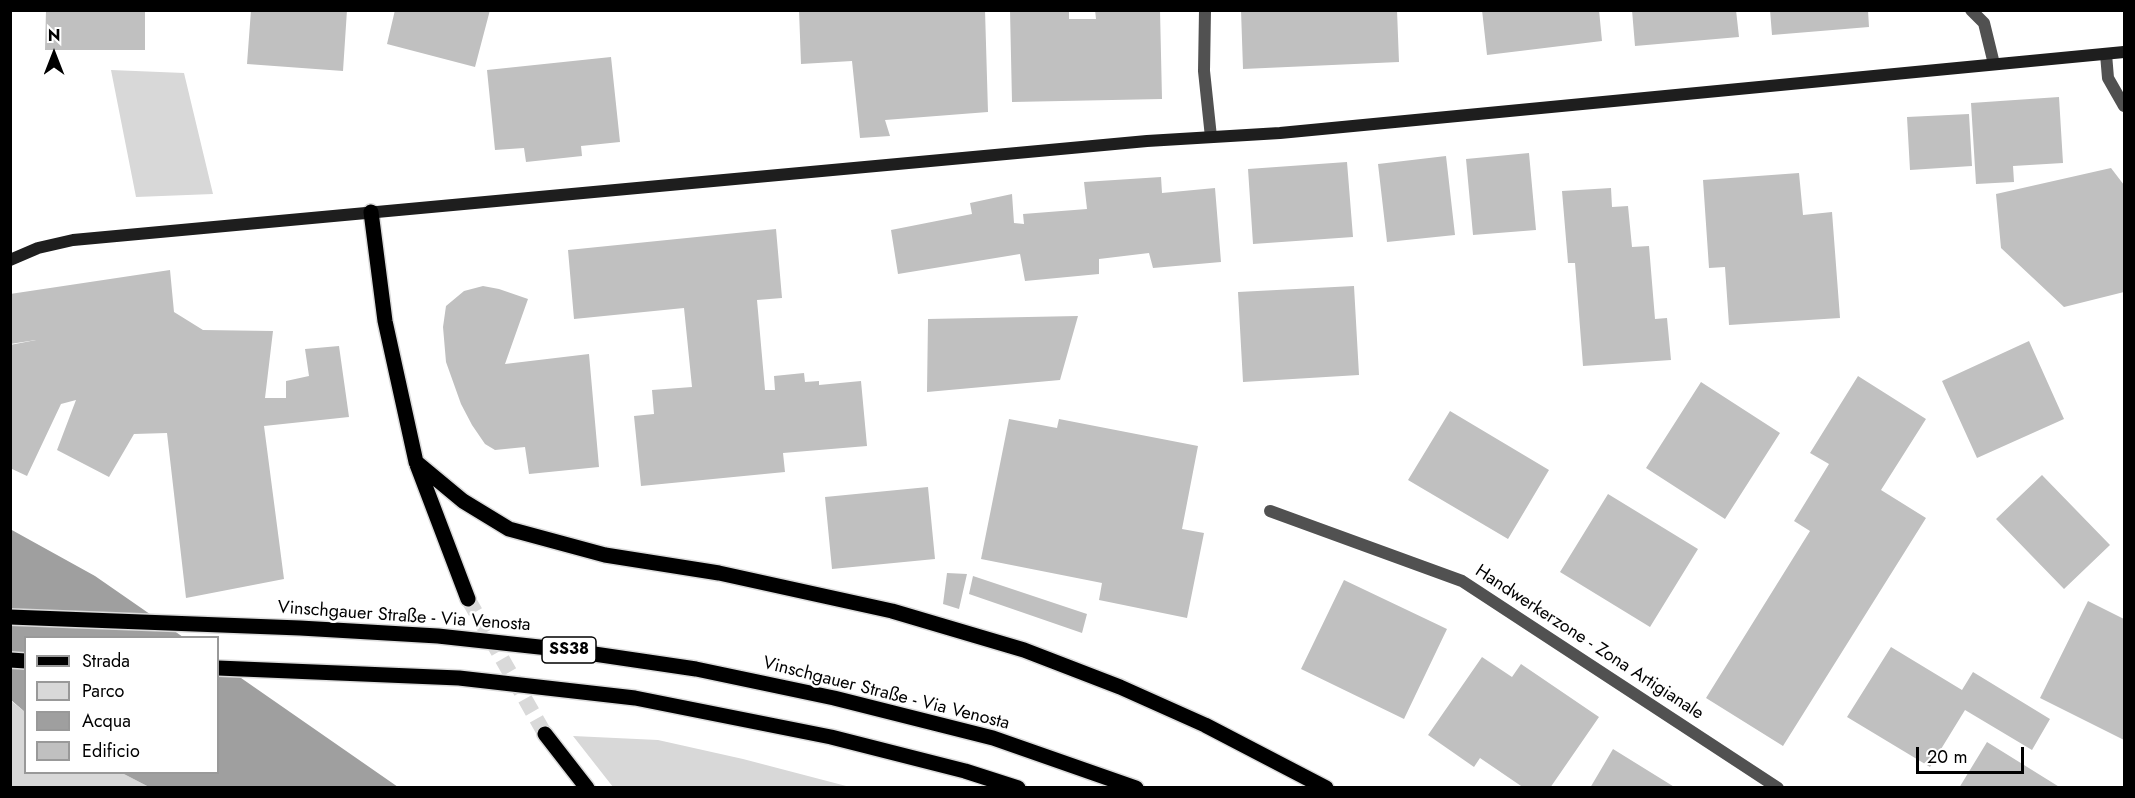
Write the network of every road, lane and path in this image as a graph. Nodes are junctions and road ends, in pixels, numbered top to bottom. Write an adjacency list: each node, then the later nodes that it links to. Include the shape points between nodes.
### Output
1 (1205, 10): 7 (street, via 1204,72)
2 (1971, 10): 5 (street, via 1984,23)
3 (2124, 52): 4 (main road)
4 (2106, 54): 5 (main road); 6 (street, via 2108,78)
5 (1994, 64): 7 (main road)
6 (2124, 106)
7 (1211, 137): 8 (main road)
8 (371, 212): 9 (main road, via 73,240); 10 (main road, via 385,321)
9 (10, 260)
10 (416, 462): 12 (main road); 19 (main road, via 463,501 508,529 605,555 719,573 892,611 1024,650 1205,725)
11 (1269, 511): 20 (street, Handwerkerzone - Zona Artigianale, via 1462,581)
12 (468, 599)
13 (10, 617): 18 (main road, Vinschgauer Straße - Via Venosta / SS38, via 438,636 696,669 993,738)
14 (219, 668): 17 (main road, SS38, via 459,678 635,698 831,737)
15 (545, 734): 16 (main road)
16 (588, 788)
17 (1018, 788)
18 (1137, 788)
19 (1326, 788)
20 (1778, 788)

